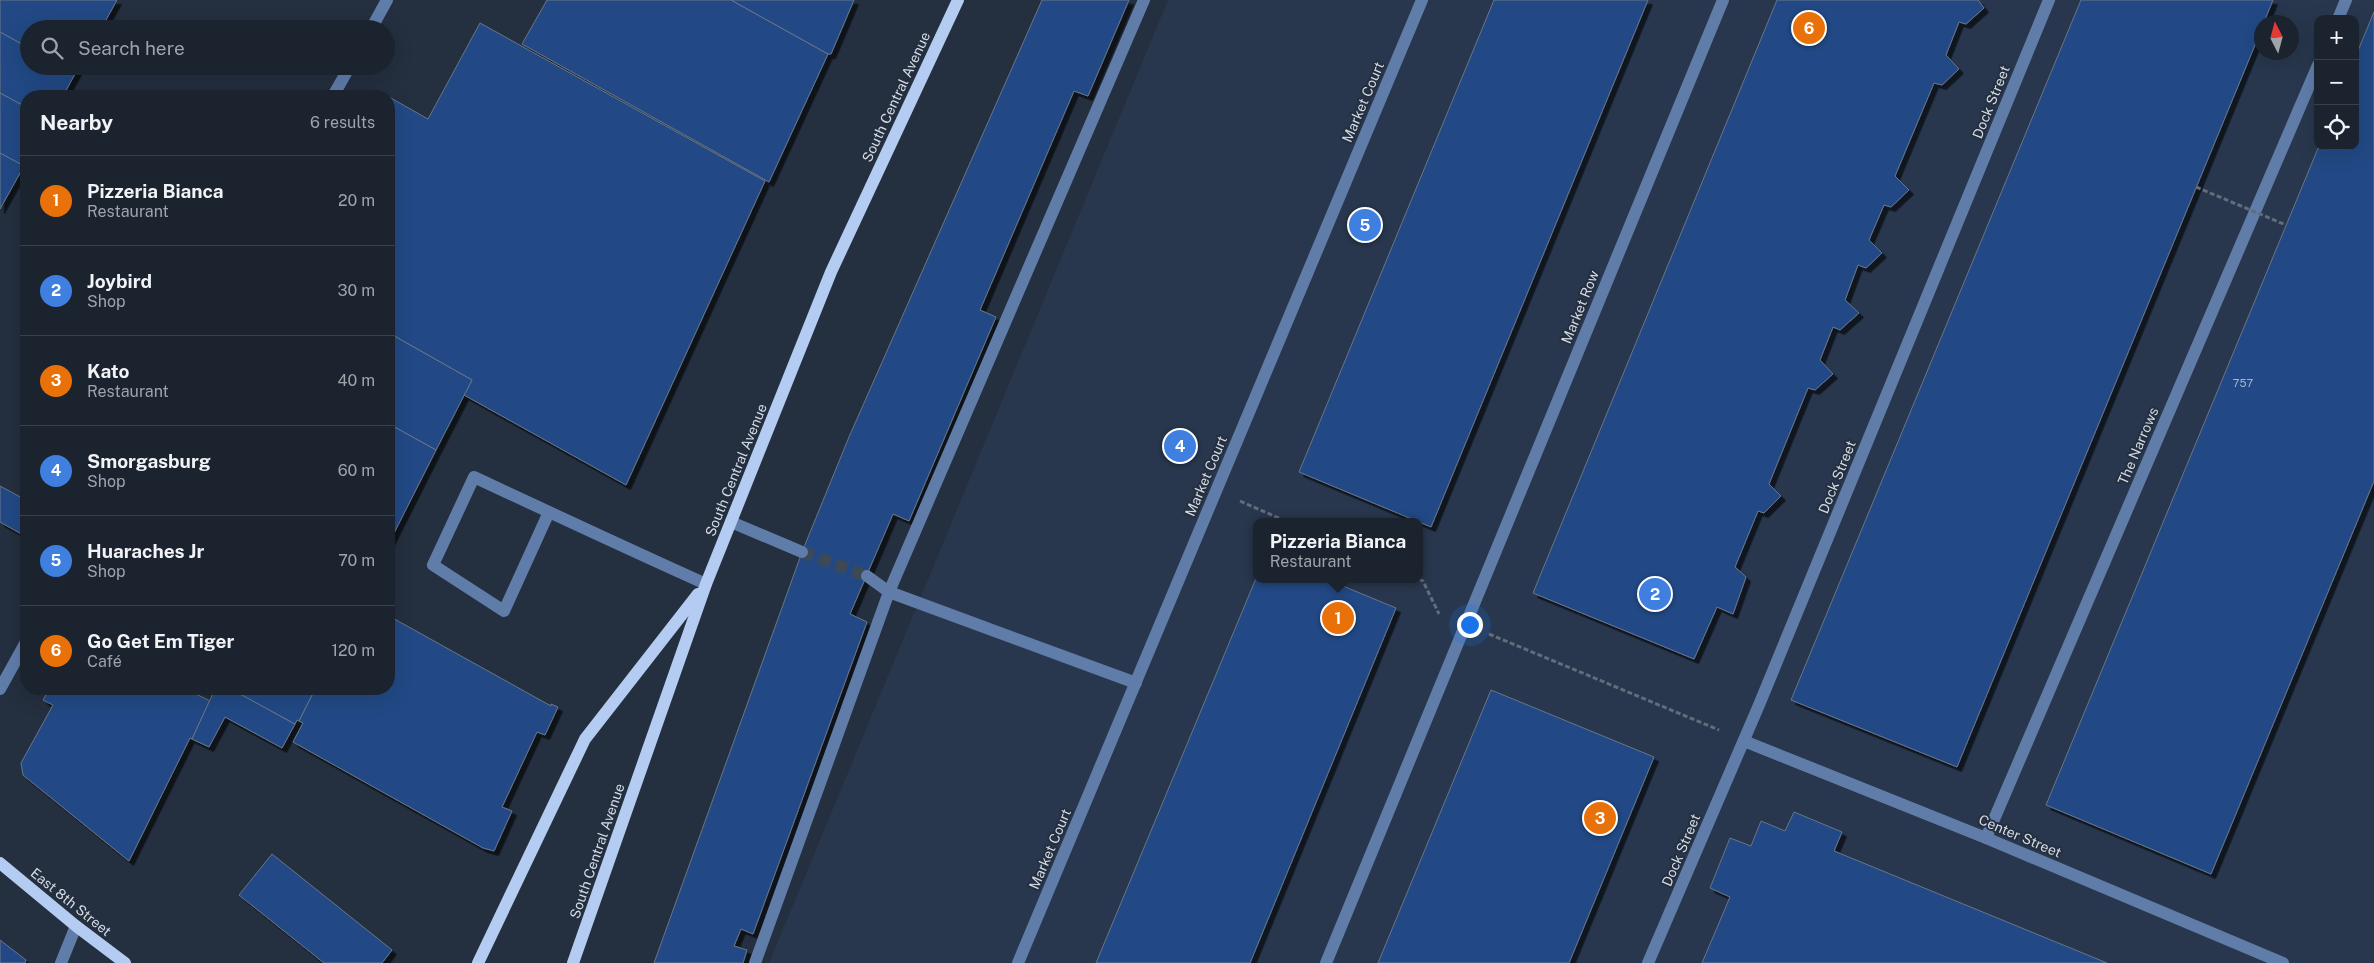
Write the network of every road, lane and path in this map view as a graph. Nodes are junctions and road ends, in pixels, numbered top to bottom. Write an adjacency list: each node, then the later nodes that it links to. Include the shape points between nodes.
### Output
1 (387, 0): 9 (street)
2 (958, 0): 18 (main road, South Central Avenue, via 832,272)
3 (1144, 0): 23 (street)
4 (1422, 0): 15 (street, Market Court)
5 (1723, 0): 39 (street, Market Row)
6 (2049, 0): 29 (street, Dock Street)
7 (2346, 0): 8 (street)
8 (2340, 15)
9 (376, 20)
10 (2314, 74): 30 (street, The Narrows)
11 (345, 75): 12 (street)
12 (336, 90)
13 (2196, 187): 14 (path, bridge)
14 (2286, 225)
15 (1216, 490): 17 (path); 27 (street, Market Court)
16 (549, 512): 16 (street, via 474,477 433,565 504,611); 22 (street)
17 (1279, 518)
18 (731, 522): 19 (street); 22 (main road, South Central Avenue)
19 (802, 552)
20 (867, 576): 23 (street)
21 (1423, 581): 24 (path)
22 (706, 584): 35 (main road, via 585,739); 36 (main road, South Central Avenue)
23 (889, 592): 27 (street); 37 (street)
24 (1439, 614)
25 (1488, 634): 29 (path)
26 (20, 653): 28 (street)
27 (1136, 683): 38 (street, Market Court)
28 (0, 689)
29 (1744, 741): 30 (street, Center Street); 40 (street, Dock Street)
30 (1986, 838): 41 (street, Center Street)
31 (0, 863): 32 (main road, East 8th Street)
32 (76, 926): 33 (street); 34 (main road, East 8th Street)
33 (61, 963)
34 (124, 963)
35 (478, 963)
36 (573, 963)
37 (755, 963)
38 (1018, 963)
39 (1326, 963)
40 (1648, 963)
41 (2282, 963)

